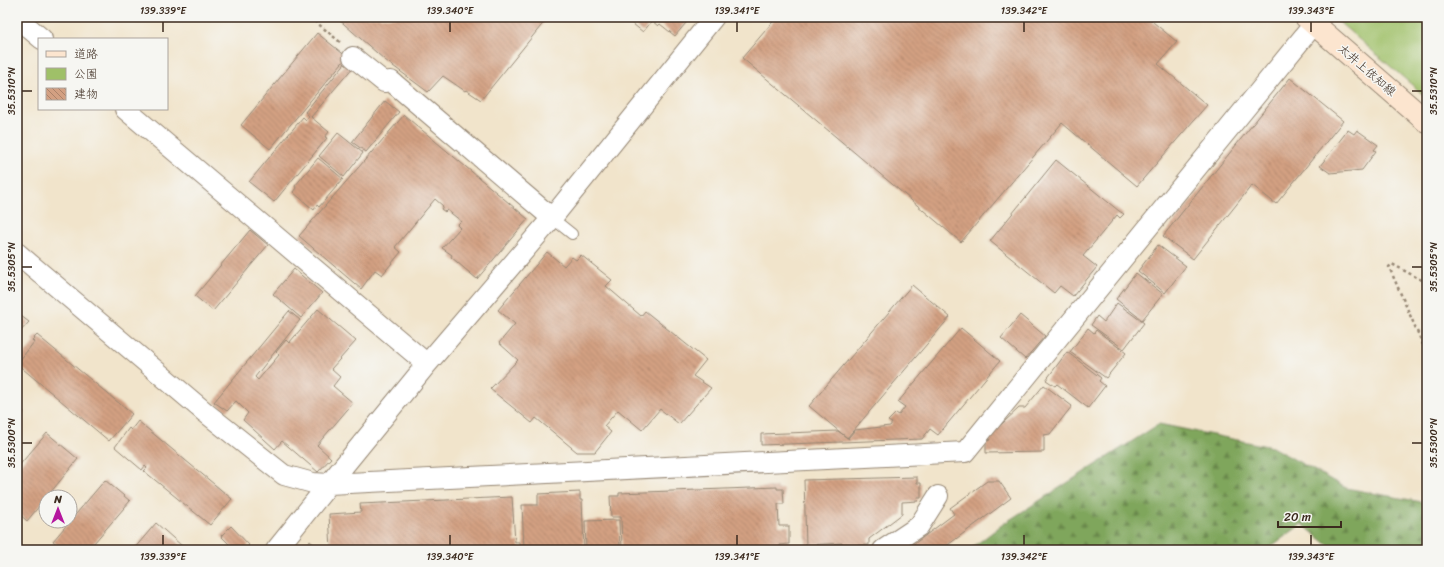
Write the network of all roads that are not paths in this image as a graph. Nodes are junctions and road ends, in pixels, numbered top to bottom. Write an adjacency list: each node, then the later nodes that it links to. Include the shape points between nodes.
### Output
1 (714, 17): 8 (street)
2 (17, 18): 4 (street)
3 (1310, 20): 7 (main road, 太井上依知線); 12 (street, via 965,452)
4 (41, 38)
5 (353, 57): 8 (street, via 384,82 391,81)
6 (126, 110): 11 (street)
7 (1427, 122)
8 (552, 218): 9 (lane); 11 (street)
9 (572, 234)
10 (17, 253): 12 (street, via 206,413 284,475 313,483)
11 (427, 364): 12 (street)
12 (329, 484): 14 (street)
13 (938, 496): 15 (street, via 919,526)
14 (276, 550)
15 (883, 550)

